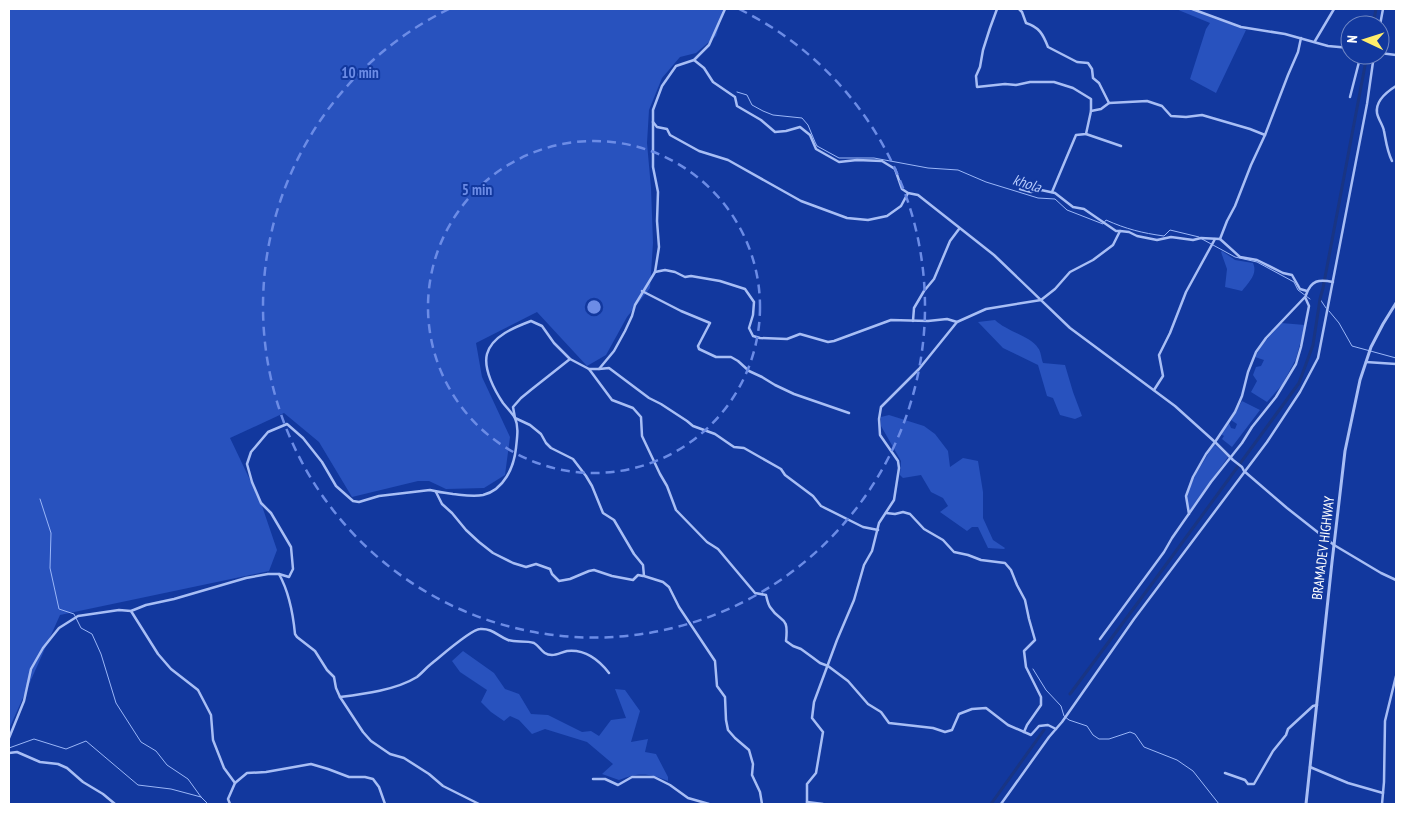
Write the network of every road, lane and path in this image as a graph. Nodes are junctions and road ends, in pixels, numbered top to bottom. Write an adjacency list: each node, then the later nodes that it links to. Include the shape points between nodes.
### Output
1 (725, 9): 10 (street, via 709,45)
2 (997, 9): 16 (street, via 976,76 977,87 1054,82 1073,88 1091,100)
3 (1019, 9): 15 (street, via 1026,23 1043,34 1048,47 1078,62 1088,63 1093,78)
4 (1192, 9): 6 (street)
5 (1334, 9): 8 (street)
6 (1203, 11): 7 (street, via 1241,27)
7 (1301, 38): 8 (street); 19 (street)
8 (1315, 41): 9 (street)
9 (1340, 47)
10 (694, 60): 17 (street, via 676,66 662,86); 24 (street, via 713,82 735,97 737,106 775,132 800,127 810,135 816,149 839,162 882,161 895,169 902,189)
11 (1359, 65): 14 (street)
12 (1373, 65): 30 (street)
13 (1396, 86): 21 (street, via 1384,94 1377,107)
14 (1350, 98)
15 (1109, 103): 16 (street, via 1101,110); 19 (street, via 1147,101 1162,106 1171,116 1202,115)
16 (1091, 110): 18 (street)
17 (652, 121): 24 (street, via 700,151 728,160 801,201 847,218 868,220 887,216 901,206); 29 (street, via 653,167 658,192 659,246)
18 (1086, 134): 20 (street); 23 (street, via 1076,135)
19 (1265, 135): 28 (street)
20 (1121, 146)
21 (1392, 161)
22 (1020, 189): 23 (street)
23 (1052, 192): 26 (street, via 1073,207 1084,209)
24 (908, 193): 25 (street, via 918,195)
25 (959, 228): 32 (street, via 994,255); 34 (street, via 934,280 914,308)
26 (1120, 231): 27 (street, via 1157,240 1171,237); 32 (street, via 1113,245 1070,272)
27 (1215, 238): 28 (street); 41 (street, via 1186,292 1159,355 1163,376)
28 (1220, 239): 30 (street, via 1240,257 1257,260 1292,276 1306,293 1312,284 1320,280)
29 (655, 272): 31 (street); 34 (street, via 676,272 685,277 720,281 745,289 754,302 750,333 760,338 786,339 800,334 828,342 891,320)
30 (1333, 282): 46 (street, via 1318,358 1300,392)
31 (642, 291): 40 (street, via 626,331); 42 (street, via 710,323 700,340 699,350 716,357 731,357 748,372 775,385)
32 (1041, 300): 35 (street, via 986,309); 41 (street, via 1070,328)
33 (1396, 303): 37 (street, BRAMADEV HIGHWAY)
34 (913, 321): 35 (street, via 947,319)
35 (957, 322): 48 (street, via 881,407 880,435 898,461 899,468 894,500)
36 (570, 359): 39 (street); 43 (street, via 521,398 514,407); 43 (street, via 542,326 531,320 491,344 486,356 489,379)
37 (1366, 360): 38 (street); 51 (street, BRAMADEV HIGHWAY, via 1345,451)
38 (1396, 364)
39 (589, 369): 40 (street); 57 (street, via 612,400 633,408 641,417 642,436 676,510 718,549 755,593 766,595 769,606 786,622 786,641)
40 (599, 369): 50 (street, via 609,368 693,426 724,439 731,446 744,448 781,469 822,506 863,527)
41 (1154, 390): 44 (street)
42 (849, 413)
43 (515, 418): 47 (street, via 518,433 514,461 502,483 483,495); 53 (street, via 541,434 551,448 572,459 592,486 603,513 614,520 643,565)
44 (1216, 442): 45 (street); 45 (street, via 1235,412 1256,352 1305,297 1309,306 1296,364); 49 (street, via 1193,477 1186,496)
45 (1231, 459): 46 (street); 49 (street)
46 (1244, 471): 51 (street); 62 (street)
47 (436, 492): 52 (street, via 414,491 353,501 336,486 303,438 286,424 268,432 251,452 248,464 261,503 271,513 291,547 293,569 289,577); 53 (street, via 442,504 479,542 493,554 513,563 526,567 536,564 550,569 559,581 594,570 633,580 638,575)
48 (885, 513): 50 (street); 63 (street, via 910,514 954,552 981,560 1005,562 1012,570 1025,600 1035,640 1024,651 1026,667 1042,697)
49 (1189, 514): 56 (street)
50 (878, 530): 57 (street)
51 (1334, 545): 54 (street); 61 (street, BRAMADEV HIGHWAY)
52 (279, 574): 55 (street, via 246,578); 60 (street, via 291,605 295,634 315,651 334,677)
53 (644, 576): 77 (street, via 670,587 679,608 715,661 717,686 725,697 728,730 749,750 752,776)
54 (1396, 580)
55 (131, 611): 64 (street, via 78,616 59,628 31,669 24,700); 69 (street, via 158,654 198,690 211,715 213,740 224,768)
56 (1100, 639)
57 (828, 666): 63 (street, via 848,680 889,723 945,732 952,730 959,714 986,708 1008,725); 71 (street, via 814,702 812,718 823,732 816,773 807,784)
58 (609, 673): 60 (street, via 592,656 568,651 552,655 542,652 536,644 509,640 490,629 478,628 419,676 405,683)
59 (1396, 676): 70 (street, via 1385,721)
60 (340, 697): 75 (street, via 363,732 379,747 404,758 443,786)
61 (1317, 705): 66 (street, BRAMADEV HIGHWAY); 67 (street, via 1288,729 1254,784)
62 (1056, 729): 63 (street, via 1048,725 1039,726 1031,735); 79 (street)
63 (1024, 732)
64 (9, 738)
65 (9, 753): 72 (street, via 17,752 40,762 67,768)
66 (1310, 766): 70 (street, via 1348,783); 80 (street, BRAMADEV HIGHWAY)
67 (1225, 773)
68 (592, 779): 76 (street, via 605,779 618,785 632,777 654,777 688,798)
69 (235, 783): 73 (street, via 228,799); 74 (street, via 247,772 311,764 349,777 373,779)
70 (1383, 793): 81 (street)
71 (807, 803): 78 (street)
72 (115, 804)
73 (230, 804)
74 (385, 804)
75 (479, 804)
76 (709, 804)
77 (762, 804)
78 (823, 804)
79 (1001, 804)
80 (1306, 804)
81 (1382, 804)

